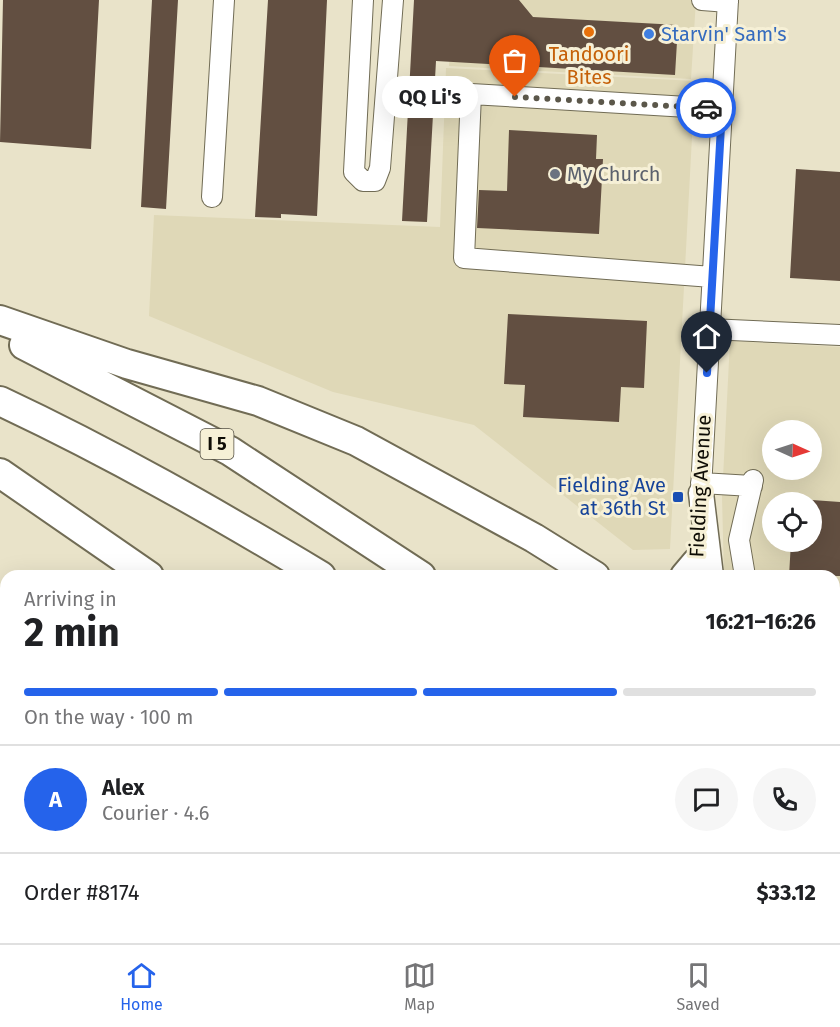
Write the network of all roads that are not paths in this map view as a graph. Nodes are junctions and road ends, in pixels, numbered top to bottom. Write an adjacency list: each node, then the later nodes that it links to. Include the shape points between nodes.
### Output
1 (224, 0): 7 (street)
2 (363, 0): 3 (street, via 354,172 363,181 375,181 380,168)
3 (393, 0)
4 (702, 0): 5 (street)
5 (728, 1): 6 (street, Fielding Avenue)
6 (722, 109): 8 (street, Fielding Avenue); 8 (street, via 471,94 464,258)
7 (212, 197)
8 (712, 277): 10 (street, Fielding Avenue)
9 (0, 320): 19 (highway, via 128,364 258,401 356,441)
10 (709, 329): 12 (street); 15 (street, Fielding Avenue)
11 (0, 333): 18 (highway, I 5, via 230,451)
12 (840, 335)
13 (0, 401): 17 (highway, via 195,500)
14 (0, 473): 16 (highway)
15 (701, 488): 20 (main road); 21 (street, via 753,483 739,540)
16 (140, 570)
17 (311, 570)
18 (412, 570)
19 (585, 570)
20 (697, 570)
21 (744, 570)

